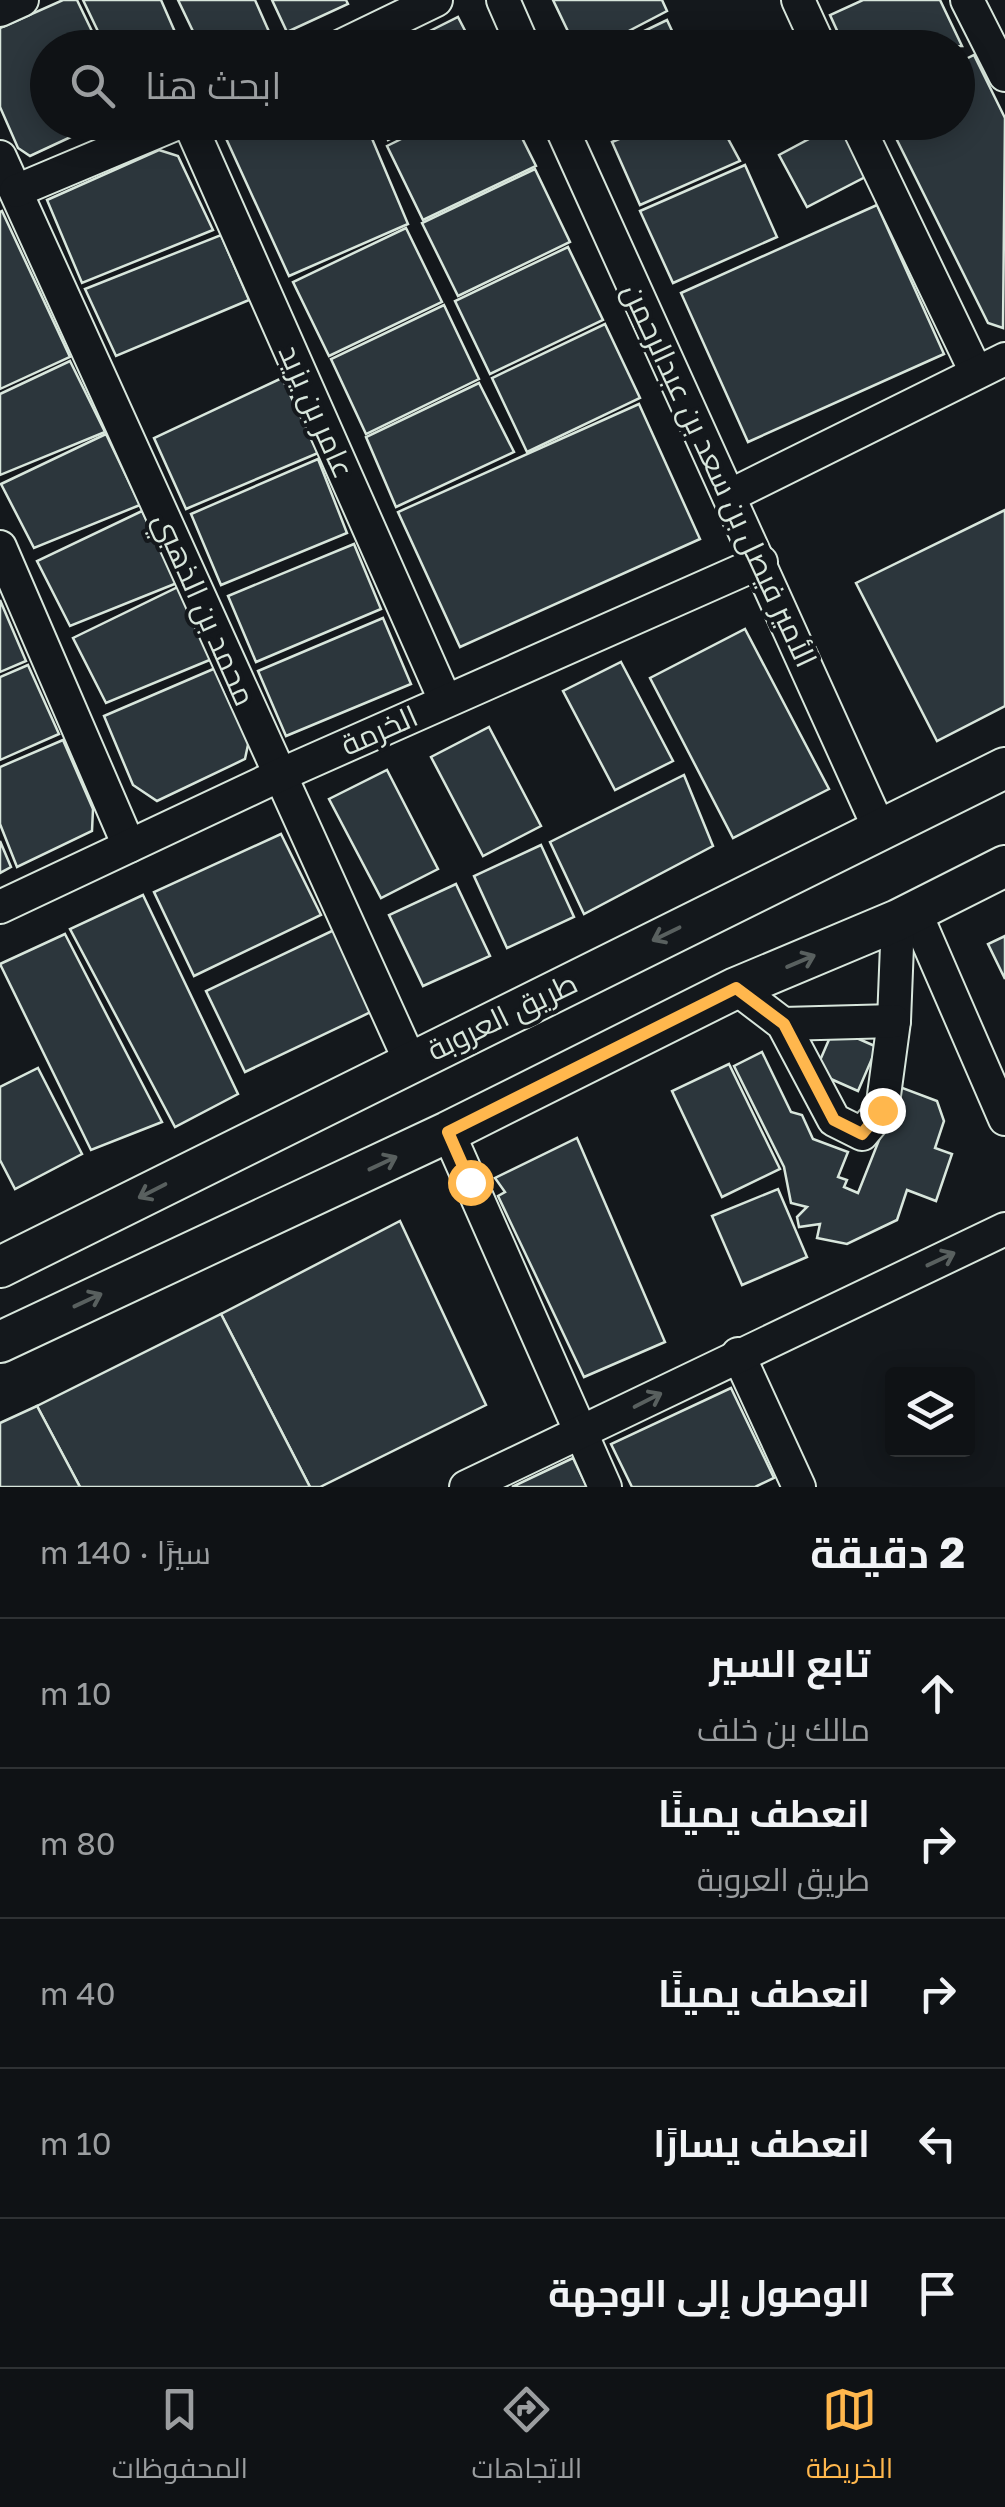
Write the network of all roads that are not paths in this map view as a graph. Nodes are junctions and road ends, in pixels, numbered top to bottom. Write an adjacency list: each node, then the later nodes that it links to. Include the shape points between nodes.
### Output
1 (22, 0): 6 (street)
2 (436, 0): 7 (street)
3 (503, 0): 8 (street)
4 (798, 0): 9 (street)
5 (967, 0): 10 (street)
6 (0, 10)
7 (374, 30)
8 (516, 30)
9 (812, 30)
10 (1005, 75)
11 (137, 140): 16 (street)
12 (197, 140): 21 (street, عامر بن يزيد)
13 (566, 140): 18 (street, الأمير فيصل بن سعد بن عبدالرحمن)
14 (866, 140): 17 (street)
15 (0, 156): 16 (street, محمد بن الذهبي)
16 (16, 191): 23 (street, محمد بن الذهبي)
17 (990, 365): 18 (street)
18 (729, 496): 20 (street, الأمير فيصل بن سعد بن عبدالرحمن)
19 (0, 547): 25 (street)
20 (761, 562): 21 (street, الخرمة); 24 (street, الأمير فيصل بن سعد بن عبدالرحمن)
21 (445, 700): 23 (street, الخرمة)
22 (1005, 768): 24 (main road, طريق العروبة)
23 (280, 775): 25 (street, الخرمة); 32 (street, محمد بن الذهبي)
24 (879, 828): 32 (main road, طريق العروبة, one-way to 32)
25 (129, 846): 27 (street, الخرمة)
26 (1005, 866): 28 (main road)
27 (0, 907)
28 (906, 916): 29 (main road, one-way to 28); 30 (street); 33 (street)
29 (736, 988): 31 (street); 34 (main road)
30 (894, 1021): 31 (street); 31 (street, via 882,1110 862,1134 834,1120)
31 (784, 1024)
32 (410, 1061): 36 (main road, طريق العروبة, one-way to 36)
33 (1005, 1119)
34 (448, 1132): 37 (main road, one-way to 34); 39 (street)
35 (1005, 1228): 38 (street, one-way to 35)
36 (0, 1267)
37 (0, 1342)
38 (738, 1354): 39 (street, one-way to 38); 42 (street)
39 (580, 1434): 40 (street); 41 (street)
40 (466, 1487)
41 (605, 1487)
42 (800, 1487)

